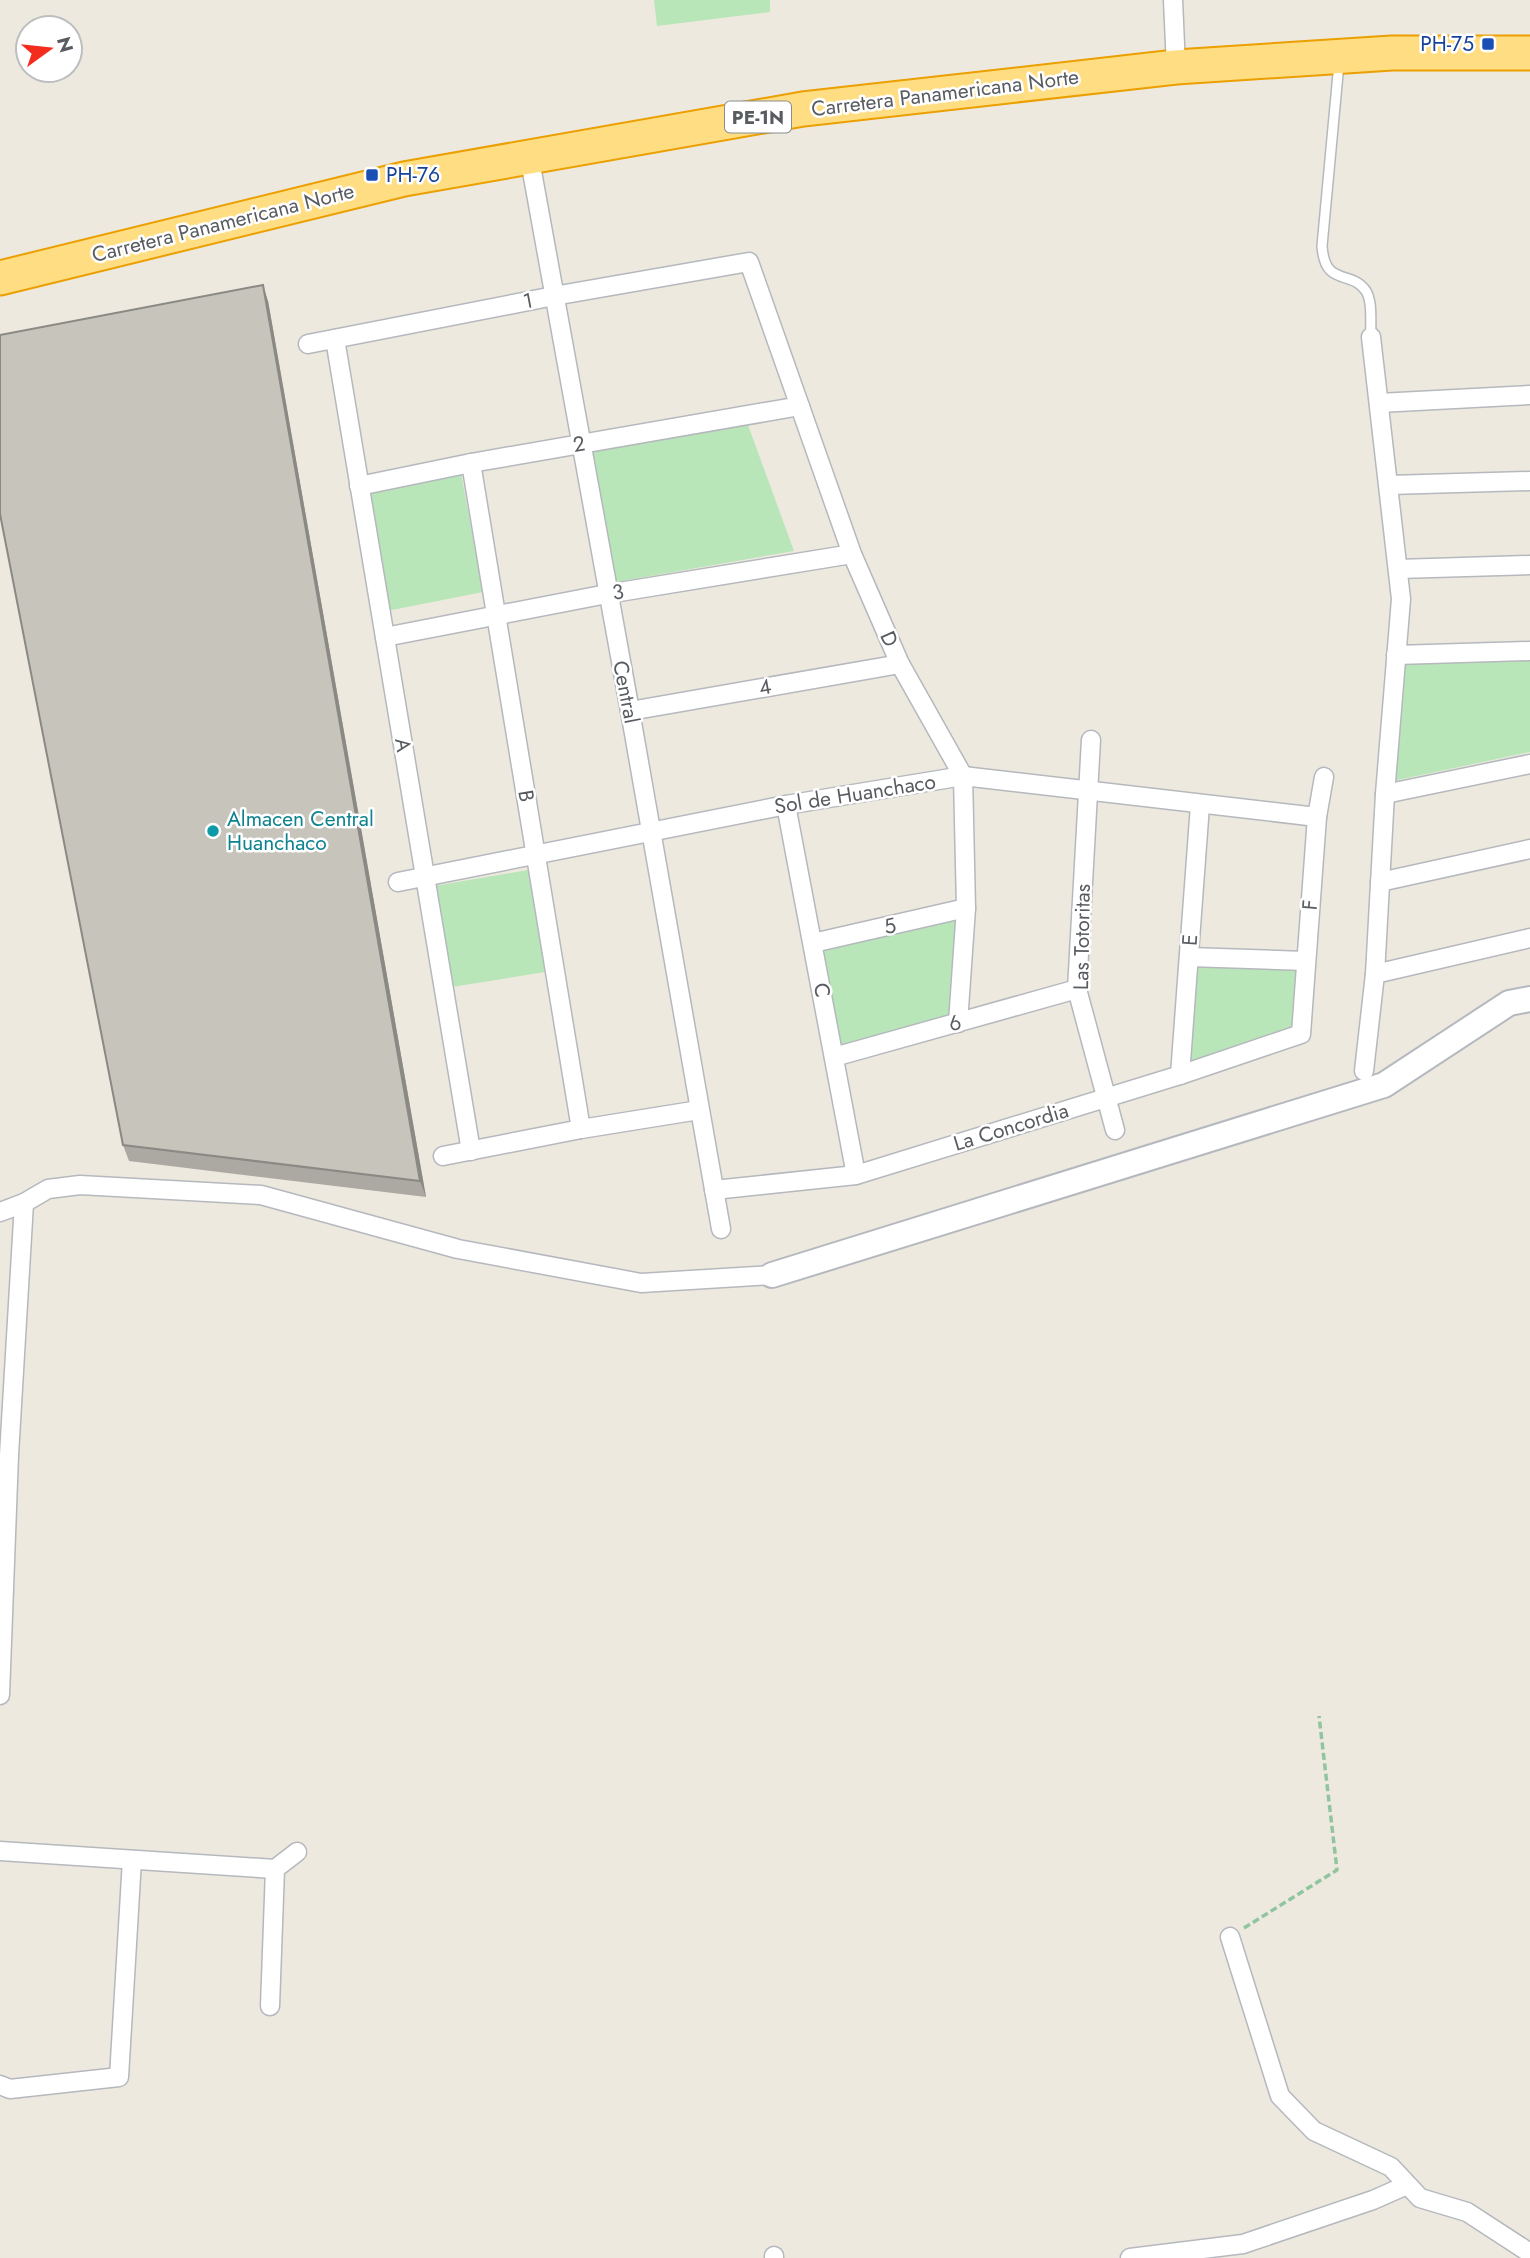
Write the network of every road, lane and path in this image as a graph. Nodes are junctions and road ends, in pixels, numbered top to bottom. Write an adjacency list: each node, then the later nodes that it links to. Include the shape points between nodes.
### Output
1 (1173, 0): 4 (street)
2 (1530, 52): 3 (highway, Carretera Panamericana Norte / PE-1N)
3 (1340, 56): 4 (highway, Carretera Panamericana Norte / PE-1N); 9 (lane, via 1322,256 1335,275 1367,293)
4 (1176, 66): 5 (highway, Carretera Panamericana Norte / PE-1N, via 803,109)
5 (529, 155): 7 (highway, Carretera Panamericana Norte / PE-1N, via 404,179); 8 (street, Central)
6 (749, 262): 8 (street, 1); 14 (street, D)
7 (0, 278)
8 (554, 296): 10 (street, 1); 15 (street, Central)
9 (1371, 337): 13 (street)
10 (335, 339): 11 (street, 1); 19 (street, A)
11 (308, 344)
12 (1530, 395): 13 (street)
13 (1379, 403): 18 (street)
14 (800, 406): 15 (street, 2); 20 (street, D)
15 (580, 444): 16 (street, 2); 23 (street, Central)
16 (471, 463): 19 (street, 2); 24 (street, B)
17 (1530, 481): 18 (street)
18 (1389, 485): 22 (street)
19 (359, 486): 25 (street, A)
20 (852, 554): 23 (street, 3); 28 (street, D)
21 (1530, 565): 22 (street)
22 (1398, 569): 27 (street, via 1401,599)
23 (607, 594): 24 (street, 3); 29 (street, Central)
24 (496, 615): 25 (street, 3); 41 (street, B)
25 (385, 637): 42 (street, A)
26 (1530, 651): 27 (street)
27 (1396, 655): 35 (street)
28 (900, 664): 29 (street, 4); 32 (street, D)
29 (630, 711): 39 (street, Central)
30 (1091, 740): 34 (street, Las Totoritas)
31 (1530, 764): 35 (street)
32 (964, 776): 34 (street, Sol de Huanchaco); 36 (street, Sol de Huanchaco); 45 (street, D)
33 (1324, 777): 38 (street, F)
34 (1088, 791): 37 (street, Sol de Huanchaco); 51 (street, Las Totoritas)
35 (1385, 794): 44 (street)
36 (786, 805): 39 (street, Sol de Huanchaco); 47 (street, C)
37 (1200, 805): 38 (street, Sol de Huanchaco); 48 (street, E)
38 (1317, 817): 49 (street, F)
39 (651, 833): 41 (street, Sol de Huanchaco); 59 (street, Central)
40 (1530, 849): 44 (street)
41 (536, 855): 42 (street, Sol de Huanchaco); 60 (street, B)
42 (425, 877): 43 (street, Sol de Huanchaco); 62 (street, A)
43 (398, 881)
44 (1380, 882): 50 (street)
45 (966, 908): 47 (street, 5); 53 (street, D)
46 (1530, 938): 50 (street)
47 (813, 943): 55 (street, C)
48 (1189, 957): 49 (street); 57 (street, E)
49 (1305, 961): 54 (street, F)
50 (1374, 974): 56 (street)
51 (1077, 989): 53 (street, 6); 58 (street, Las Totoritas)
52 (1530, 999): 69 (street, via 1509,1003 1384,1085)
53 (958, 1023): 55 (street, 6)
54 (1301, 1034): 57 (street, La Concordia)
55 (834, 1058): 64 (street, C)
56 (1364, 1071)
57 (1180, 1075): 58 (street, La Concordia)
58 (1106, 1098): 61 (street, Las Totoritas); 64 (street, La Concordia)
59 (699, 1110): 60 (street); 65 (street, Central)
60 (581, 1129): 62 (street)
61 (1115, 1130)
62 (471, 1151): 63 (street)
63 (443, 1156)
64 (856, 1175): 65 (street, La Concordia)
65 (714, 1190): 68 (street, Central)
66 (24, 1203): 67 (street); 69 (street, via 48,1189 80,1185 261,1195 458,1250 641,1283); 70 (street)
67 (0, 1212)
68 (721, 1229)
69 (772, 1275)
70 (4, 1455): 71 (street)
71 (2, 1593): 72 (street)
72 (0, 1695)
73 (1319, 1716): 78 (path, via 1337,1870)
74 (0, 1851): 76 (street)
75 (296, 1852): 77 (street)
76 (132, 1860): 77 (street); 80 (street, via 119,2077 10,2089)
77 (275, 1869): 79 (street)
78 (1230, 1937): 81 (street, via 1280,2096 1314,2131 1391,2167)
79 (270, 2006)
80 (0, 2085)
81 (1407, 2185): 82 (street); 83 (street, via 1420,2198 1467,2212)
82 (1248, 2250): 84 (street)
83 (1530, 2253)
84 (1130, 2258)

